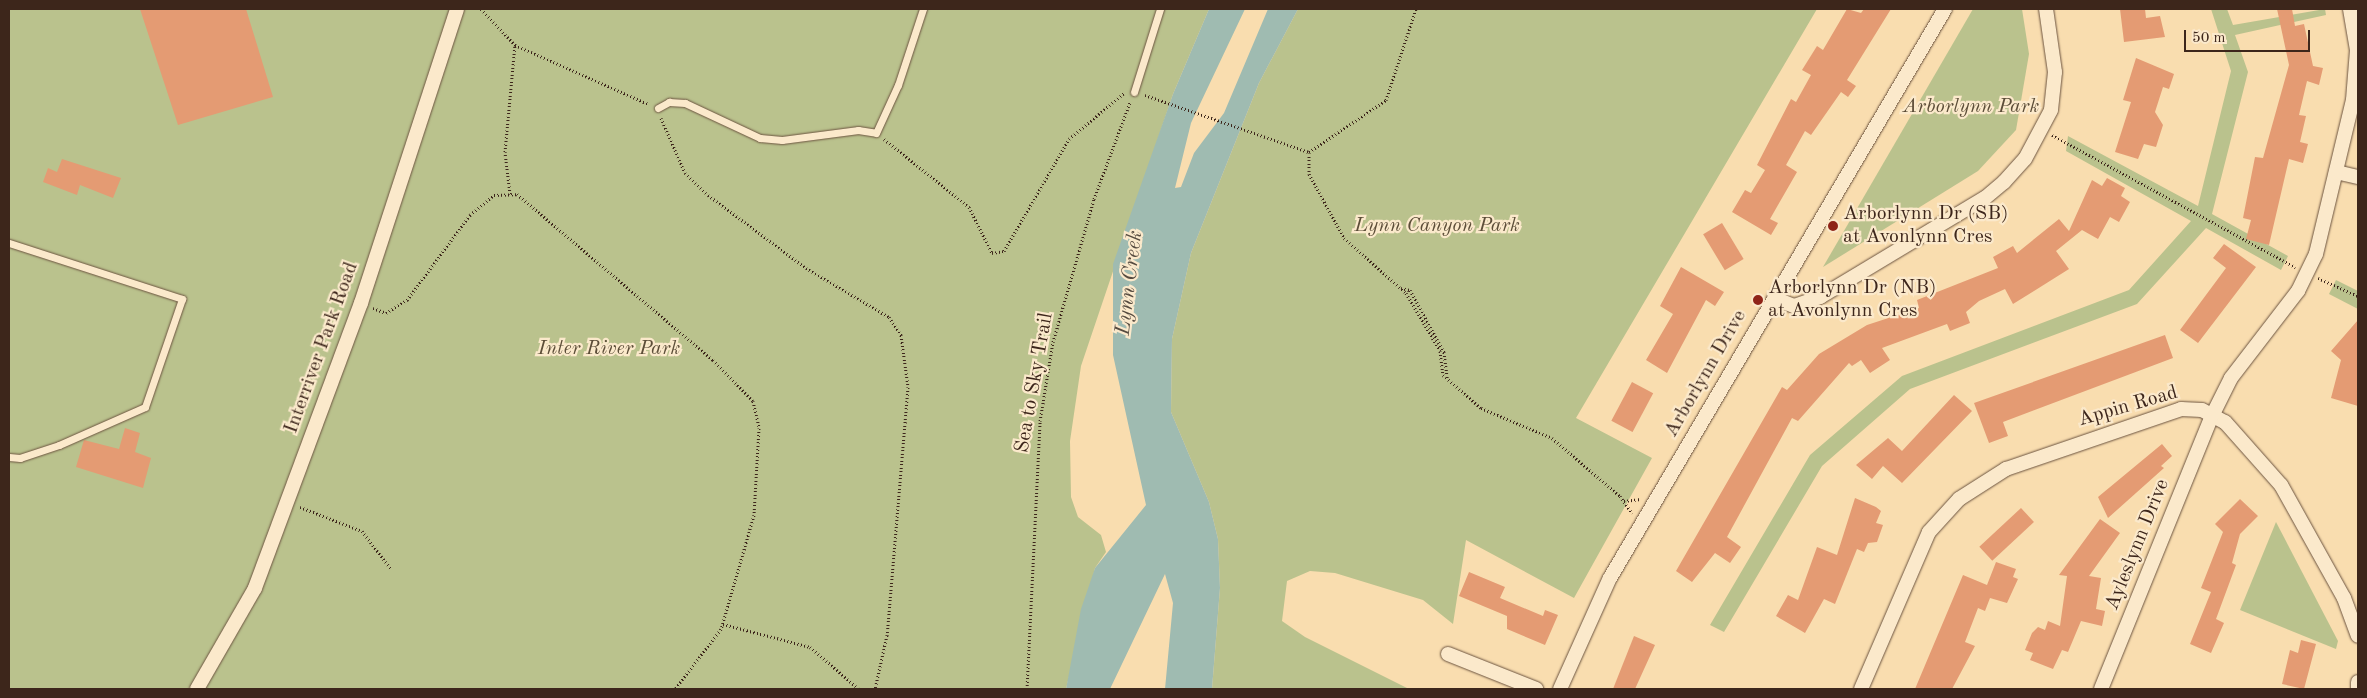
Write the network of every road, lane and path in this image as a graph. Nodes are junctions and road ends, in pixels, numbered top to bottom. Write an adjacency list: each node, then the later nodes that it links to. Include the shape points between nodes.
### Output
1 (457, 9): 23 (street, Interriver Park Road)
2 (480, 9): 9 (path)
3 (923, 9): 14 (lane, via 898,85)
4 (1160, 9): 10 (lane)
5 (1416, 9): 15 (path, via 1386,100)
6 (1944, 9): 22 (street, Arborlynn Drive)
7 (2046, 9): 13 (street, via 2054,89)
8 (2350, 9): 16 (street, via 2357,74)
9 (515, 45): 12 (path); 18 (path, via 505,152)
10 (1134, 92): 14 (path, via 1122,93 1069,139 1004,251 992,253 969,208); 39 (path, Sea to Sky Trail, via 1094,199 1053,342 1036,470)
11 (1152, 96): 15 (path, via 1256,137)
12 (658, 108): 14 (lane, via 669,102 685,103 760,138 782,140 858,130); 38 (path, via 669,142 685,173 708,195 806,268 889,317 901,336 908,387 887,635)
13 (2042, 130): 20 (path); 22 (street, via 2025,159 1985,198 1820,297 1794,306)
14 (876, 133)
15 (1309, 152): 27 (path, via 1309,174 1344,238 1400,287 1440,351 1447,379 1481,408 1552,438)
16 (2336, 172): 17 (street); 20 (street)
17 (2358, 177)
18 (510, 194): 23 (path, via 494,195 470,215 407,300 386,314); 31 (path, via 517,194 713,360 753,401 759,428 754,515)
19 (9, 243): 25 (lane, via 182,299 145,407 59,445 20,458)
20 (2308, 274): 21 (path); 24 (street, via 2231,378)
21 (2358, 296)
22 (1774, 298): 29 (street, Arborlynn Drive)
23 (361, 303): 28 (street, Interriver Park Road)
24 (2212, 416): 32 (street, via 2225,422 2281,485 2344,598); 42 (street, Appin Road, via 2182,409 2136,421 1976,484 1928,532); 43 (street, Ayleslynn Drive)
25 (9, 457)
26 (1641, 499): 27 (path)
27 (1624, 501): 29 (path)
28 (286, 502): 30 (path, via 362,531); 35 (street, Interriver Park Road, via 255,588)
29 (1640, 526): 41 (street, Arborlynn Drive, via 1610,578)
30 (391, 569)
31 (723, 624): 36 (path); 37 (path, via 810,647)
32 (2358, 636)
33 (1448, 654): 40 (street)
34 (2358, 682): 44 (street)
35 (197, 689)
36 (675, 689)
37 (860, 689)
38 (875, 689)
39 (1027, 689)
40 (1536, 689)
41 (1560, 689)
42 (1861, 689)
43 (2101, 689)
44 (2358, 689)

